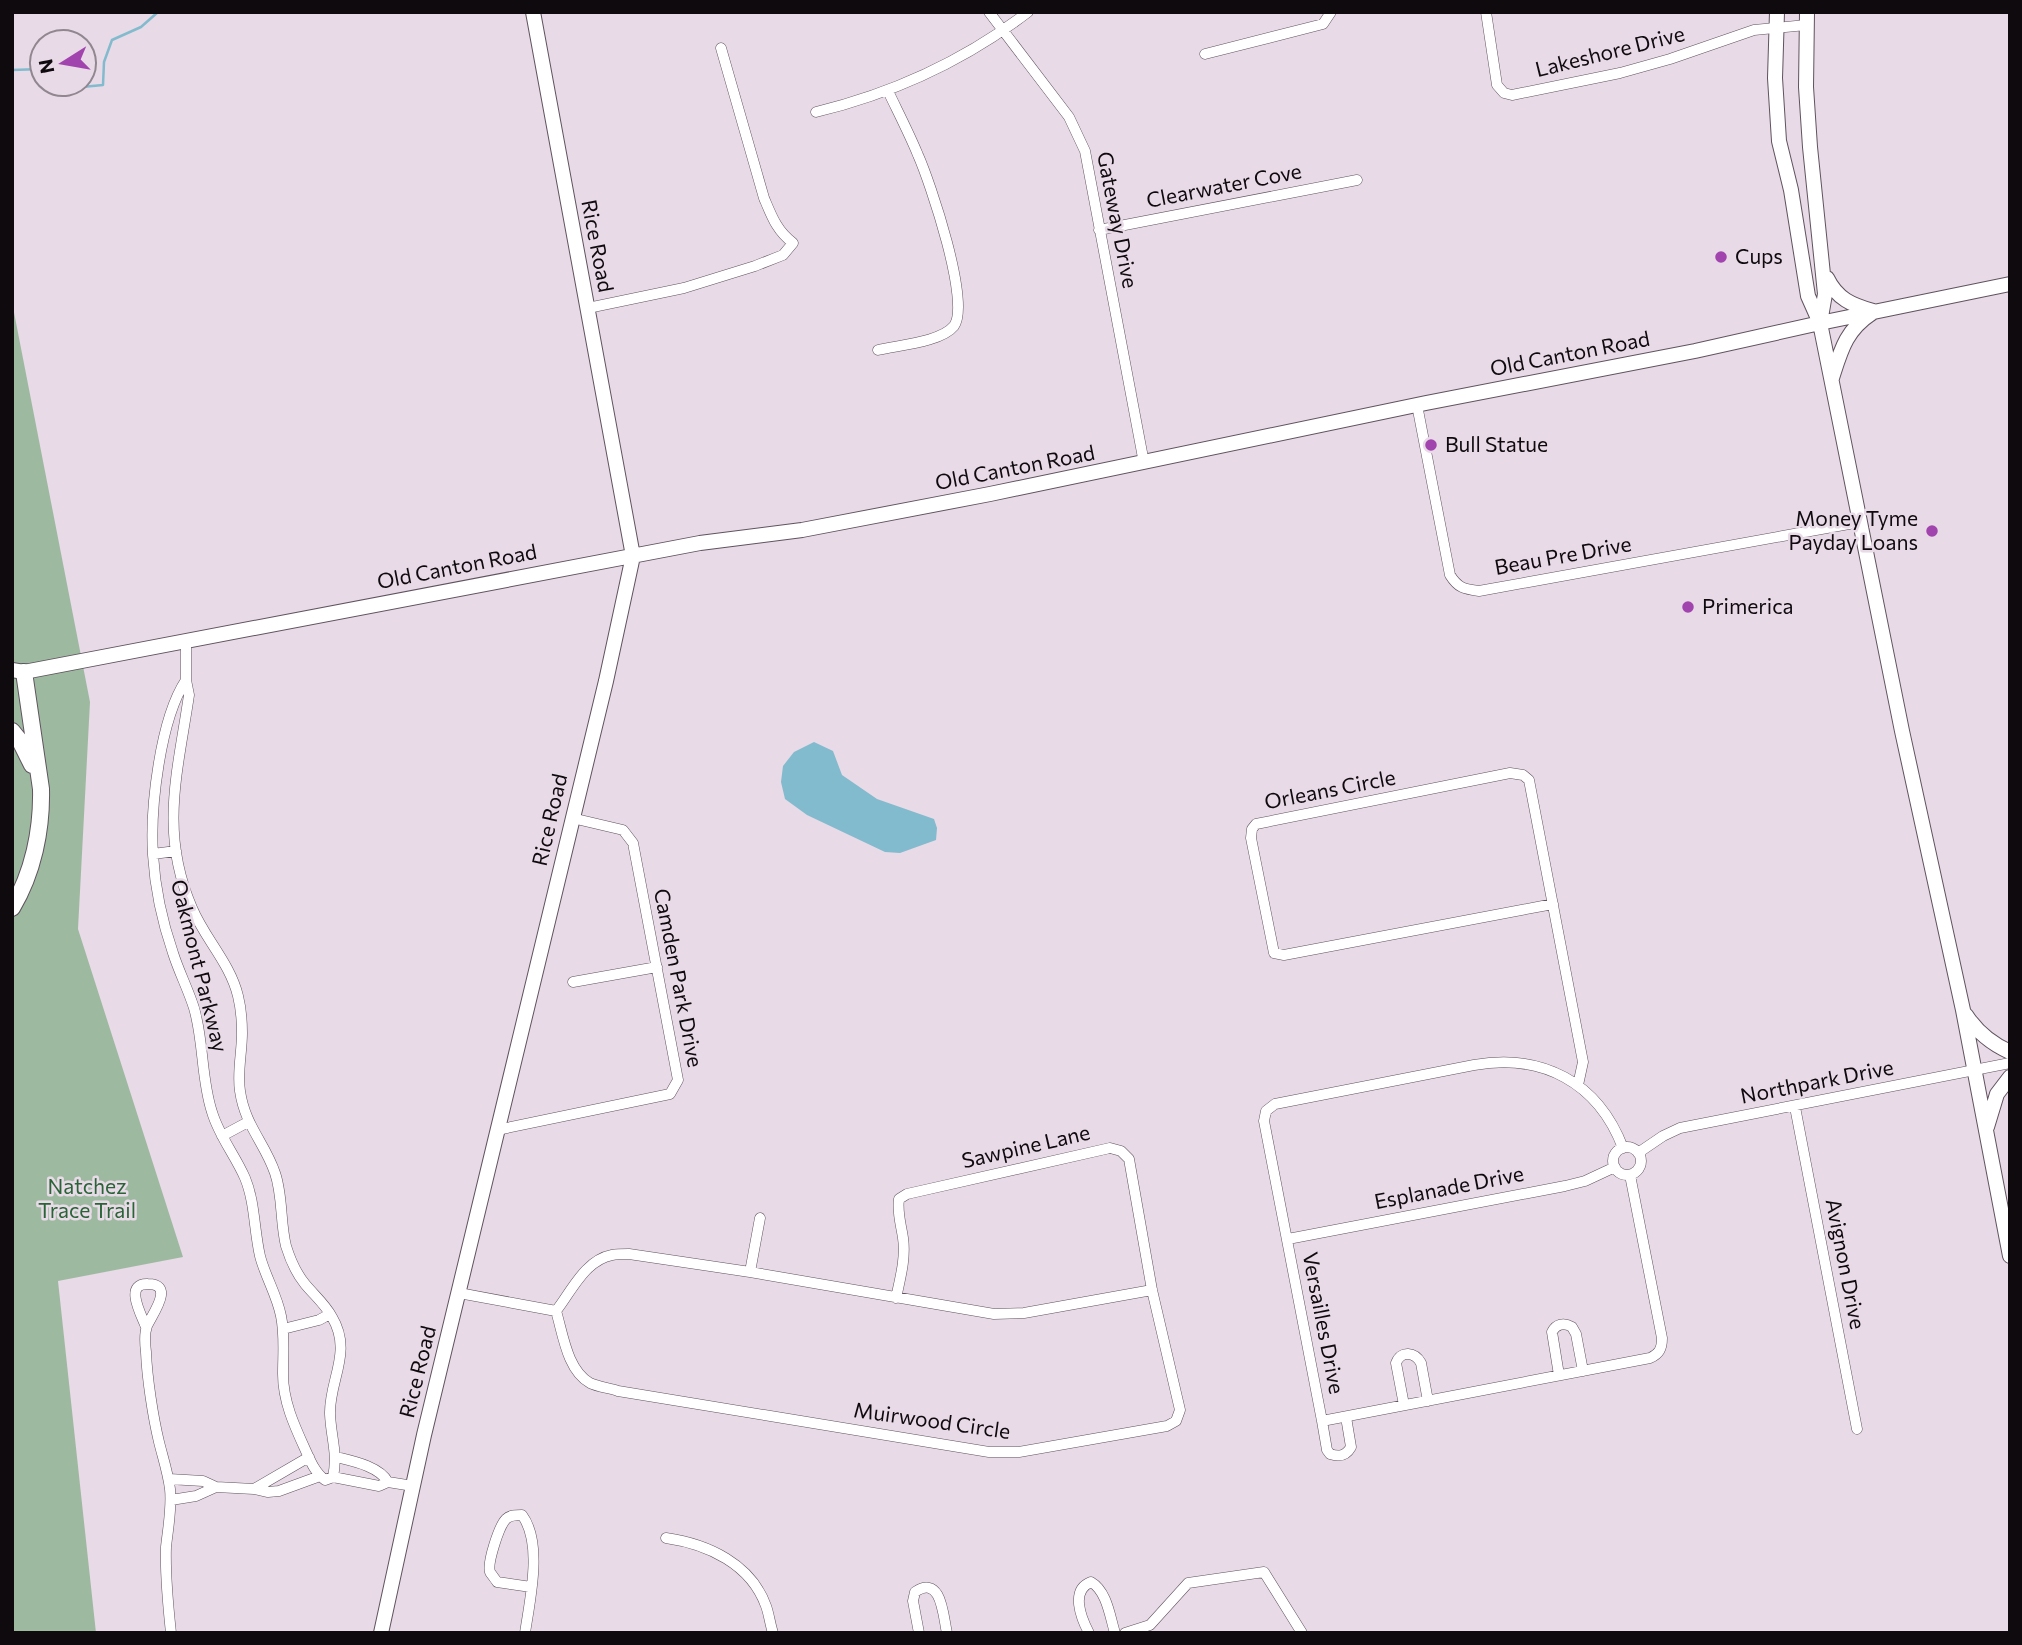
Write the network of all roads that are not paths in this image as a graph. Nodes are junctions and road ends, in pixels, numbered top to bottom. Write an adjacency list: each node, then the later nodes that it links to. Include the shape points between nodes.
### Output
1 (533, 12): 17 (main road, Rice Road)
2 (989, 12): 8 (street, Gateway Drive)
3 (1028, 12): 8 (street)
4 (1331, 12): 10 (street, via 1323,24)
5 (1486, 12): 7 (street, Lakeshore Drive, via 1497,85 1513,95 1670,59)
6 (1806, 19): 7 (street, Lakeshore Drive); 15 (main road, via 1806,87)
7 (1777, 20): 19 (main road, via 1779,141 1808,296)
8 (1004, 30): 11 (street); 14 (street, Gateway Drive, via 1069,117 1084,150)
9 (721, 48): 17 (street, via 764,198 778,228 793,243 783,255 755,267)
10 (1205, 54)
11 (888, 91): 12 (street); 20 (street, via 919,157 945,235 959,303 956,323 944,336)
12 (816, 112)
13 (1357, 180): 14 (street, Clearwater Cove)
14 (1099, 230): 23 (street, Gateway Drive)
15 (1822, 268): 18 (main road, via 1839,296); 19 (main road, via 1825,294)
16 (2010, 284): 18 (main road, Old Canton Road)
17 (588, 308): 25 (main road, Rice Road)
18 (1875, 312): 19 (main road, Old Canton Road); 21 (main road, via 1843,344)
19 (1820, 323): 21 (main road); 22 (main road, Old Canton Road)
20 (878, 349)
21 (1831, 382): 24 (main road)
22 (1418, 405): 23 (main road, Old Canton Road); 24 (street, Beau Pre Drive, via 1450,575 1456,586 1465,590)
23 (1144, 463): 25 (main road, Old Canton Road, via 802,530)
24 (1860, 522): 40 (main road)
25 (633, 556): 26 (main road, Old Canton Road); 33 (main road, Rice Road)
26 (186, 640): 27 (main road, Old Canton Road); 28 (street, Oakmont Parkway)
27 (16, 673): 32 (main road)
28 (187, 680): 30 (street, Oakmont Parkway, via 178,693); 31 (street, Oakmont Parkway, via 189,695)
29 (12, 731): 32 (main road)
30 (157, 776): 31 (street); 35 (street, Oakmont Parkway)
31 (175, 779): 34 (street, Oakmont Parkway)
32 (41, 789): 37 (main road, via 35,851)
33 (572, 818): 38 (street, Camden Park Drive, via 622,830 633,843); 49 (main road, Rice Road)
34 (176, 851): 35 (street); 47 (street, Oakmont Parkway, via 192,907 235,987 242,1034 239,1087)
35 (153, 854): 50 (street, Oakmont Parkway, via 160,907 193,1005 208,1095)
36 (1553, 904): 36 (street, Orleans Circle, via 1529,780 1523,775 1510,773 1256,824 1252,829 1274,953 1284,955); 45 (street, Orleans Circle, via 1583,1062)
37 (12, 908)
38 (657, 967): 39 (street); 49 (street, Camden Park Drive, via 678,1080 670,1094)
39 (573, 982)
40 (1963, 1010): 41 (main road, via 1986,1038); 43 (main road)
41 (2010, 1052)
42 (2010, 1063): 43 (street, Northpark Drive)
43 (1975, 1070): 46 (street, Northpark Drive); 48 (main road)
44 (2010, 1077): 48 (main road, via 1997,1094)
45 (1578, 1085): 51 (street, Versailles Drive, via 1597,1102); 56 (street, Versailles Drive, via 1548,1068 1505,1061 1275,1104 1266,1111 1264,1121)
46 (1795, 1107): 52 (street, Northpark Drive, via 1681,1128); 72 (street, Avignon Drive)
47 (248, 1122): 50 (street); 63 (street, Oakmont Parkway, via 276,1174 291,1259)
48 (1986, 1128): 57 (main road)
49 (497, 1130): 60 (main road, Rice Road)
50 (222, 1136): 65 (street, Oakmont Parkway, via 244,1176 260,1258 277,1299)
51 (1623, 1148): 52 (street); 53 (street, via 1615,1156)
52 (1638, 1153): 54 (street, via 1639,1167)
53 (1615, 1167): 54 (street); 56 (street, Esplanade Drive, via 1565,1186)
54 (1630, 1175): 66 (street, Versailles Drive, via 1662,1347 1650,1359)
55 (760, 1217): 58 (street)
56 (1288, 1239): 71 (street, Versailles Drive)
57 (2010, 1256)
58 (750, 1272): 61 (street); 62 (street, via 611,1255 586,1269)
59 (1152, 1290): 61 (street, via 1024,1313 994,1314); 61 (street, Sawpine Lane, via 1129,1159 1110,1148 899,1199 903,1263); 62 (street, Muirwood Circle, via 1180,1410 1176,1421 1019,1452 989,1452 618,1391 589,1382 576,1369)
60 (459, 1293): 62 (street); 79 (main road, Rice Road)
61 (896, 1298)
62 (556, 1311)
63 (330, 1314): 65 (street); 74 (street, Oakmont Parkway, via 341,1346 330,1415)
64 (146, 1327): 77 (street, via 146,1361)
65 (283, 1329): 73 (street, Oakmont Parkway, via 286,1404)
66 (1583, 1371): 67 (street, Versailles Drive); 67 (street, via 1576,1334 1562,1324 1552,1332)
67 (1559, 1376): 68 (street, Versailles Drive)
68 (1428, 1401): 69 (street, Versailles Drive); 69 (street, via 1421,1363 1414,1355 1404,1354 1396,1363)
69 (1404, 1405): 70 (street, Versailles Drive)
70 (1346, 1417): 71 (street, Versailles Drive); 71 (street, via 1350,1447 1341,1456 1327,1450)
71 (1322, 1421)
72 (1857, 1429)
73 (309, 1457): 75 (street, Oakmont Parkway); 81 (street)
74 (336, 1457): 76 (street, Oakmont Parkway); 78 (street, via 384,1474)
75 (320, 1476): 76 (street, via 325,1480); 81 (street, via 279,1491)
76 (333, 1477): 78 (street, via 379,1486)
77 (169, 1479): 80 (street, via 203,1481); 82 (street)
78 (388, 1482): 79 (street)
79 (413, 1486): 86 (main road, Rice Road)
80 (216, 1487): 81 (street); 82 (street)
81 (254, 1489)
82 (171, 1500): 85 (street, via 166,1550)
83 (666, 1538): 88 (street, via 691,1542 725,1557 750,1577 766,1605)
84 (531, 1587): 84 (street, via 533,1545 528,1523 522,1515 514,1515 502,1525 489,1561 490,1573 497,1582); 87 (street)
85 (171, 1633)
86 (381, 1633)
87 (525, 1633)
88 (772, 1633)
89 (919, 1633): 90 (street, via 913,1601 915,1592 926,1587 938,1595)
90 (947, 1633)
91 (1089, 1633): 92 (street, via 1079,1598 1091,1582 1103,1595)
92 (1115, 1633)
93 (1125, 1633): 94 (street, via 1150,1625 1188,1583 1264,1572)
94 (1302, 1633)

